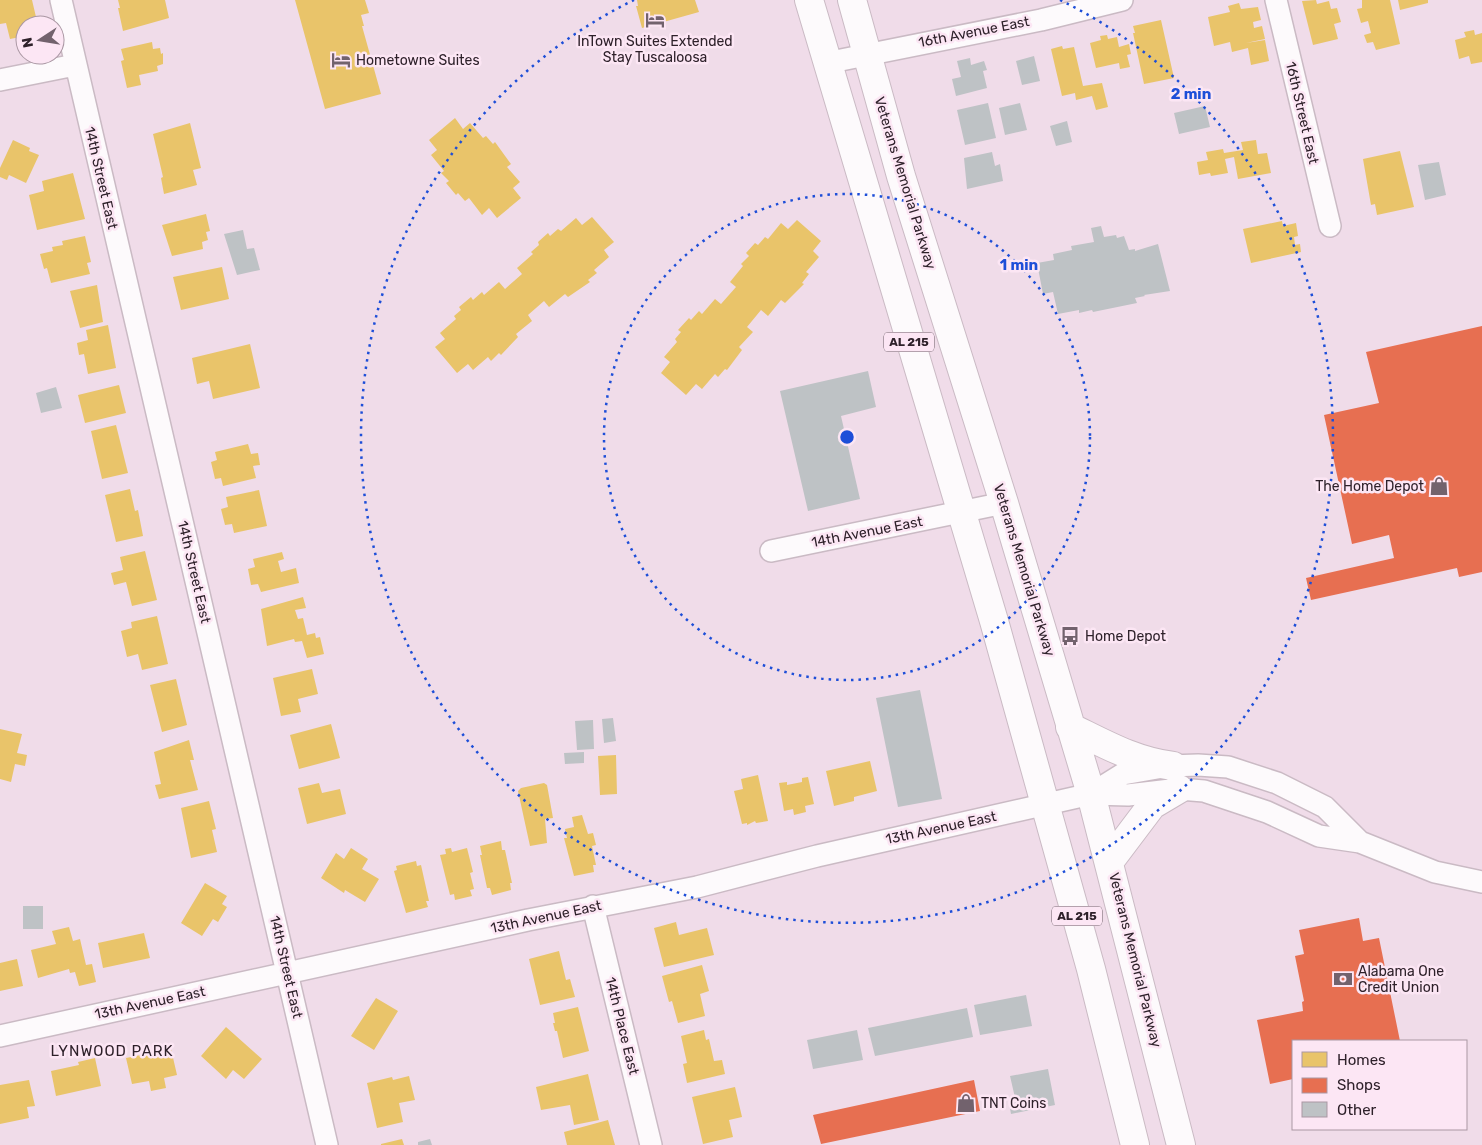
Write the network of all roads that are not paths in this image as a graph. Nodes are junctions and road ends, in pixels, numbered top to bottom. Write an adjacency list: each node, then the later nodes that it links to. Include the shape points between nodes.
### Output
1 (61, 0): 8 (street, 14th Street East)
2 (809, 0): 7 (main road, AL 215)
3 (852, 0): 6 (main road, Veterans Memorial Parkway / AL 215)
4 (1122, 0): 6 (street, 16th Avenue East, via 1041,20)
5 (1276, 0): 10 (street, 16th Street East)
6 (866, 53): 7 (street, 16th Avenue East); 11 (main road, Veterans Memorial Parkway / AL 215)
7 (826, 63): 12 (main road, AL 215)
8 (75, 65): 9 (street); 22 (street, 14th Street East)
9 (0, 80)
10 (1330, 226)
11 (1004, 503): 12 (street, 14th Avenue East); 14 (main road, Veterans Memorial Parkway / AL 215)
12 (963, 512): 13 (street, 14th Avenue East); 17 (main road, AL 215)
13 (770, 551)
14 (1070, 727): 15 (main road); 16 (main road, Veterans Memorial Parkway / AL 215)
15 (1176, 778): 16 (street, 13th Avenue East, via 1128,795); 18 (street, 13th Avenue East, via 1267,812 1319,836); 18 (street, 13th Avenue East, via 1198,765 1228,768 1277,783 1325,807); 19 (main road)
16 (1091, 794): 17 (street, 13th Avenue East); 19 (main road, Veterans Memorial Parkway / AL 215)
17 (1046, 804): 21 (street, 13th Avenue East, via 836,851 697,887); 26 (main road, AL 215)
18 (1360, 842): 20 (street, 13th Avenue East, via 1435,872)
19 (1109, 862): 27 (main road, Veterans Memorial Parkway / AL 215)
20 (1482, 882)
21 (593, 906): 22 (street, 13th Avenue East); 25 (street, 14th Place East)
22 (288, 973): 23 (street, 13th Avenue East); 24 (street, 14th Street East)
23 (0, 1036)
24 (327, 1145)
25 (651, 1145)
26 (1134, 1145)
27 (1181, 1145)

